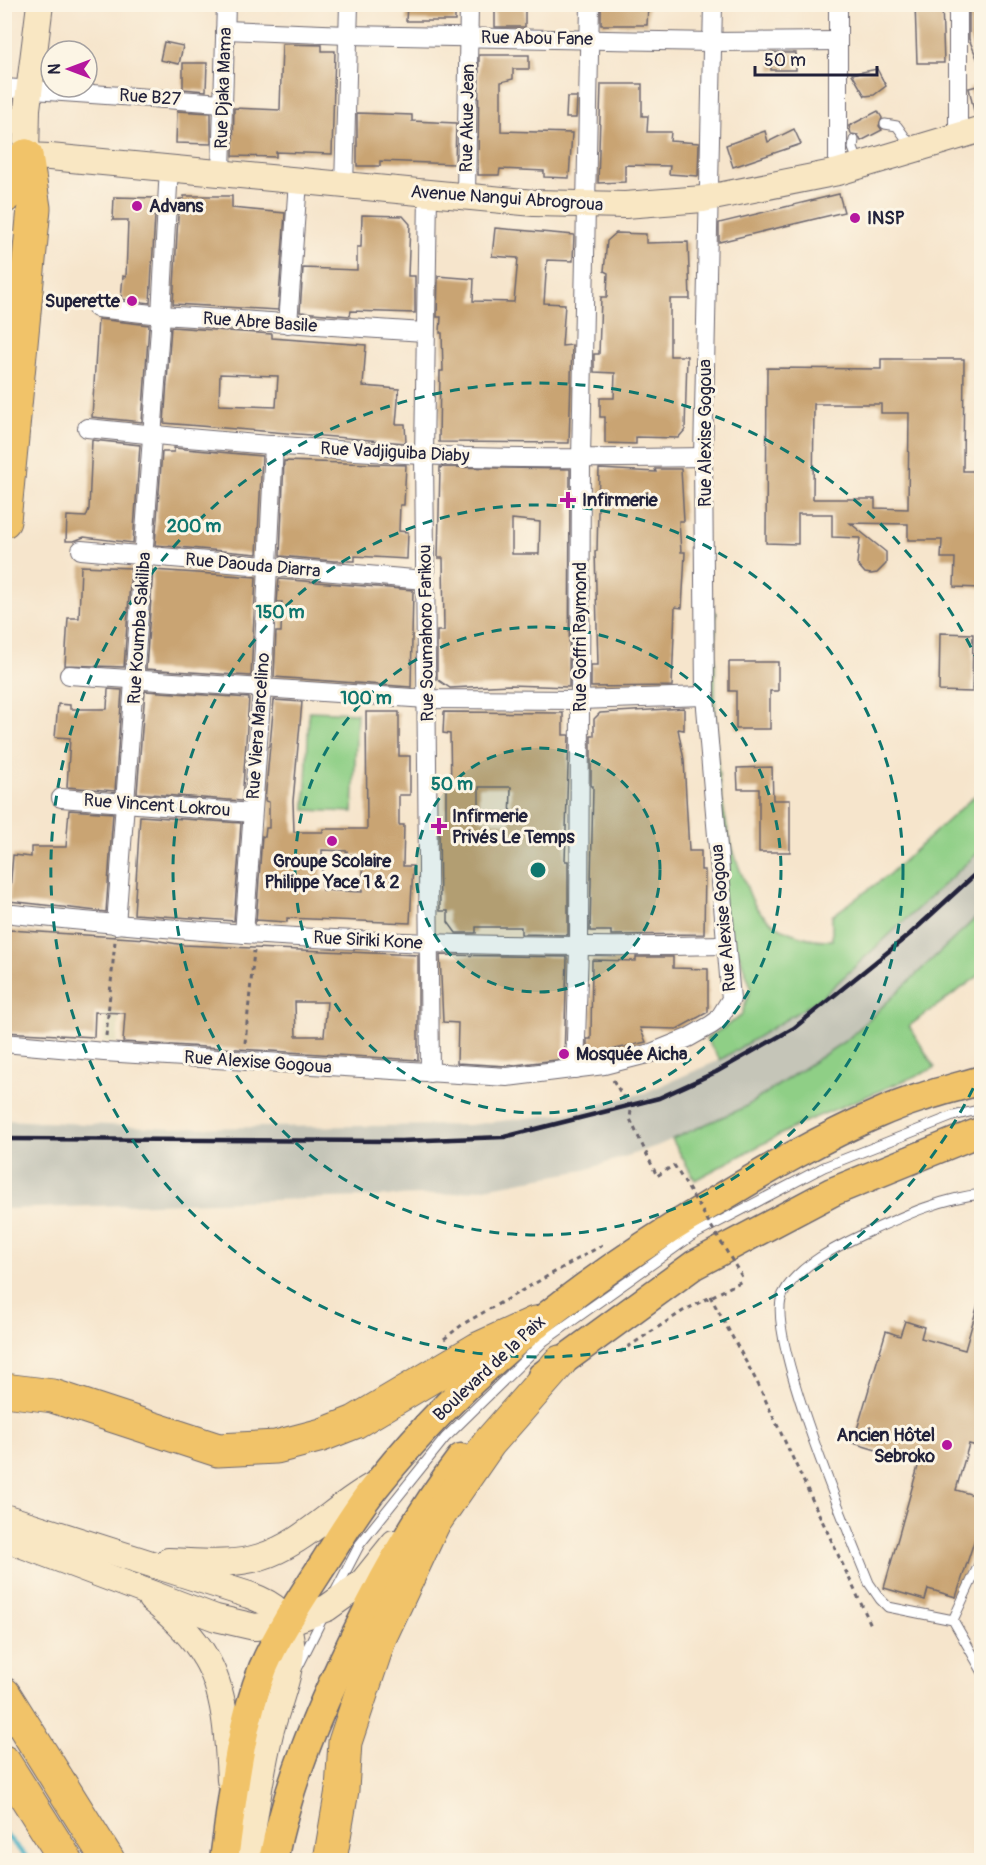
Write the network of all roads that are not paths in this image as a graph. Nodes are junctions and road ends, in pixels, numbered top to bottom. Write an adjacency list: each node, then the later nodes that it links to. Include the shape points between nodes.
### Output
1 (40, 4): 15 (main road)
2 (226, 4): 9 (street, Rue Djaka Mama)
3 (348, 4): 10 (street)
4 (470, 4): 11 (street, Rue Akue Jean)
5 (590, 4): 12 (street, Rue Goffri Raymond)
6 (714, 4): 14 (street, Rue Alexise Gogoua)
7 (838, 4): 13 (street)
8 (958, 4): 18 (street)
9 (231, 31): 10 (street, Rue Abou Fane); 16 (street, Rue Djaka Mama)
10 (348, 35): 11 (street, Rue Abou Fane); 26 (street)
11 (469, 37): 12 (street, Rue Abou Fane); 28 (street, Rue Akue Jean)
12 (589, 40): 14 (street, Rue Abou Fane); 31 (street, Rue Goffri Raymond)
13 (838, 41): 14 (street, Rue Abou Fane); 23 (street)
14 (712, 42): 30 (street, Rue Alexise Gogoua)
15 (17, 89): 16 (street, Rue B27); 21 (main road)
16 (223, 103): 24 (street, Rue Djaka Mama)
17 (885, 124): 20 (lane, via 897,126)
18 (970, 132): 20 (main road, Avenue Nangui Abrogroua)
19 (854, 140): 23 (lane)
20 (914, 149): 23 (main road, Avenue Nangui Abrogroua)
21 (10, 152): 22 (main road, Avenue Nangui Abrogroua); 29 (highway); 42 (highway, via 34,208)
22 (169, 167): 24 (main road, Avenue Nangui Abrogroua); 33 (street, Rue Koumba Sakiliba)
23 (849, 169): 30 (main road, Avenue Nangui Abrogroua)
24 (221, 172): 25 (main road, Avenue Nangui Abrogroua)
25 (298, 181): 26 (main road, Avenue Nangui Abrogroua); 34 (street)
26 (344, 186): 27 (main road, Avenue Nangui Abrogroua)
27 (428, 194): 28 (main road, Avenue Nangui Abrogroua); 35 (street, Rue Soumahoro Farikou)
28 (466, 195): 31 (main road, Avenue Nangui Abrogroua)
29 (4, 196)
30 (708, 198): 31 (main road, Avenue Nangui Abrogroua); 40 (street, Rue Alexise Gogoua)
31 (588, 205): 41 (street, Rue Goffri Raymond)
32 (97, 308): 33 (street, Rue Abre Basile)
33 (161, 315): 34 (street, Rue Abre Basile); 37 (street, Rue Koumba Sakiliba)
34 (288, 324): 35 (street, Rue Abre Basile)
35 (424, 332): 39 (street, Rue Soumahoro Farikou)
36 (87, 428): 37 (street, Rue Vadjiguiba Diaby)
37 (152, 435): 38 (street, Rue Vadjiguiba Diaby); 44 (street, Rue Koumba Sakiliba)
38 (274, 446): 39 (street, Rue Vadjiguiba Diaby); 45 (street, Rue Viera Marcelino)
39 (424, 455): 41 (street, Rue Vadjiguiba Diaby); 46 (street, Rue Soumahoro Farikou)
40 (703, 457): 41 (street, Rue Vadjiguiba Diaby); 50 (street, Rue Alexise Gogoua)
41 (581, 459): 52 (street, Rue Goffri Raymond)
42 (4, 521)
43 (81, 550): 44 (street, Rue Daouda Diarra)
44 (144, 556): 45 (street, Rue Daouda Diarra); 48 (street, Rue Koumba Sakiliba)
45 (268, 565): 46 (street, Rue Daouda Diarra); 49 (street, Rue Viera Marcelino)
46 (425, 580): 51 (street, Rue Soumahoro Farikou)
47 (69, 675): 48 (street)
48 (135, 680): 49 (street); 54 (street, Rue Koumba Sakiliba)
49 (262, 687): 51 (street); 55 (street, Rue Viera Marcelino)
50 (705, 696): 52 (street); 60 (street, Rue Alexise Gogoua)
51 (427, 699): 52 (street); 59 (street, Rue Soumahoro Farikou)
52 (579, 700): 61 (street, Rue Goffri Raymond)
53 (61, 798): 54 (street, Rue Vincent Lokrou)
54 (125, 804): 55 (street, Rue Vincent Lokrou); 57 (street, Rue Koumba Sakiliba)
55 (252, 813): 58 (street, Rue Viera Marcelino)
56 (13, 914): 57 (street, Rue Siriki Kone)
57 (116, 925): 58 (street, Rue Siriki Kone)
58 (250, 934): 59 (street, Rue Siriki Kone)
59 (428, 942): 61 (street, Rue Siriki Kone); 64 (street, Rue Soumahoro Farikou)
60 (724, 945): 61 (street, Rue Siriki Kone); 63 (street, Rue Alexise Gogoua, via 731,999 718,1020 651,1053)
61 (579, 948): 63 (street, Rue Goffri Raymond)
62 (4, 1042): 64 (street, Rue Alexise Gogoua)
63 (575, 1069): 64 (street, Rue Alexise Gogoua, via 507,1077)
64 (430, 1073)
65 (981, 1080): 69 (main road, Boulevard de la Paix, via 879,1113 800,1152 679,1223 580,1288)
66 (981, 1109): 69 (lane, Boulevard de la Paix, via 953,1116 824,1167 690,1237)
67 (981, 1131): 69 (main road, Boulevard de la Paix, via 832,1192)
68 (981, 1194): 81 (lane, via 958,1196 919,1210 828,1250 782,1295 779,1311 812,1439 869,1583 888,1607)
69 (546, 1342): 70 (highway, via 478,1349 355,1422 276,1447 218,1450 53,1396); 71 (main road, Boulevard de la Paix, via 457,1395); 72 (main road, Boulevard de la Paix, via 513,1400); 75 (lane, Boulevard de la Paix, via 445,1438); 92 (highway, via 489,1443 433,1524 380,1637 345,1742 342,1790)
70 (4, 1390)
71 (378, 1482): 77 (main road, via 284,1548 259,1558 226,1562); 80 (main road, Boulevard de la Paix)
72 (435, 1491): 80 (main road, Boulevard de la Paix, via 362,1583); 91 (main road, Boulevard de la Paix, via 394,1557 322,1702 298,1765)
73 (4, 1517): 77 (main road)
74 (4, 1539): 79 (main road)
75 (360, 1544): 78 (lane); 80 (lane, Boulevard de la Paix)
76 (981, 1558): 81 (lane)
77 (144, 1561): 80 (main road)
78 (337, 1568)
79 (137, 1587): 80 (main road, via 216,1618 255,1627); 86 (main road, via 166,1611 206,1657 224,1722)
80 (297, 1599): 84 (lane, Boulevard de la Paix); 84 (main road); 86 (main road, Boulevard de la Paix, via 256,1690)
81 (953, 1620): 82 (lane)
82 (981, 1671)
83 (4, 1694): 88 (highway)
84 (279, 1701): 90 (main road, Boulevard de la Paix, via 260,1778)
85 (4, 1762): 87 (highway)
86 (231, 1811): 89 (main road, Boulevard de la Paix)
87 (66, 1860)
88 (108, 1860)
89 (224, 1860)
90 (248, 1860)
91 (273, 1860)
92 (330, 1860)

